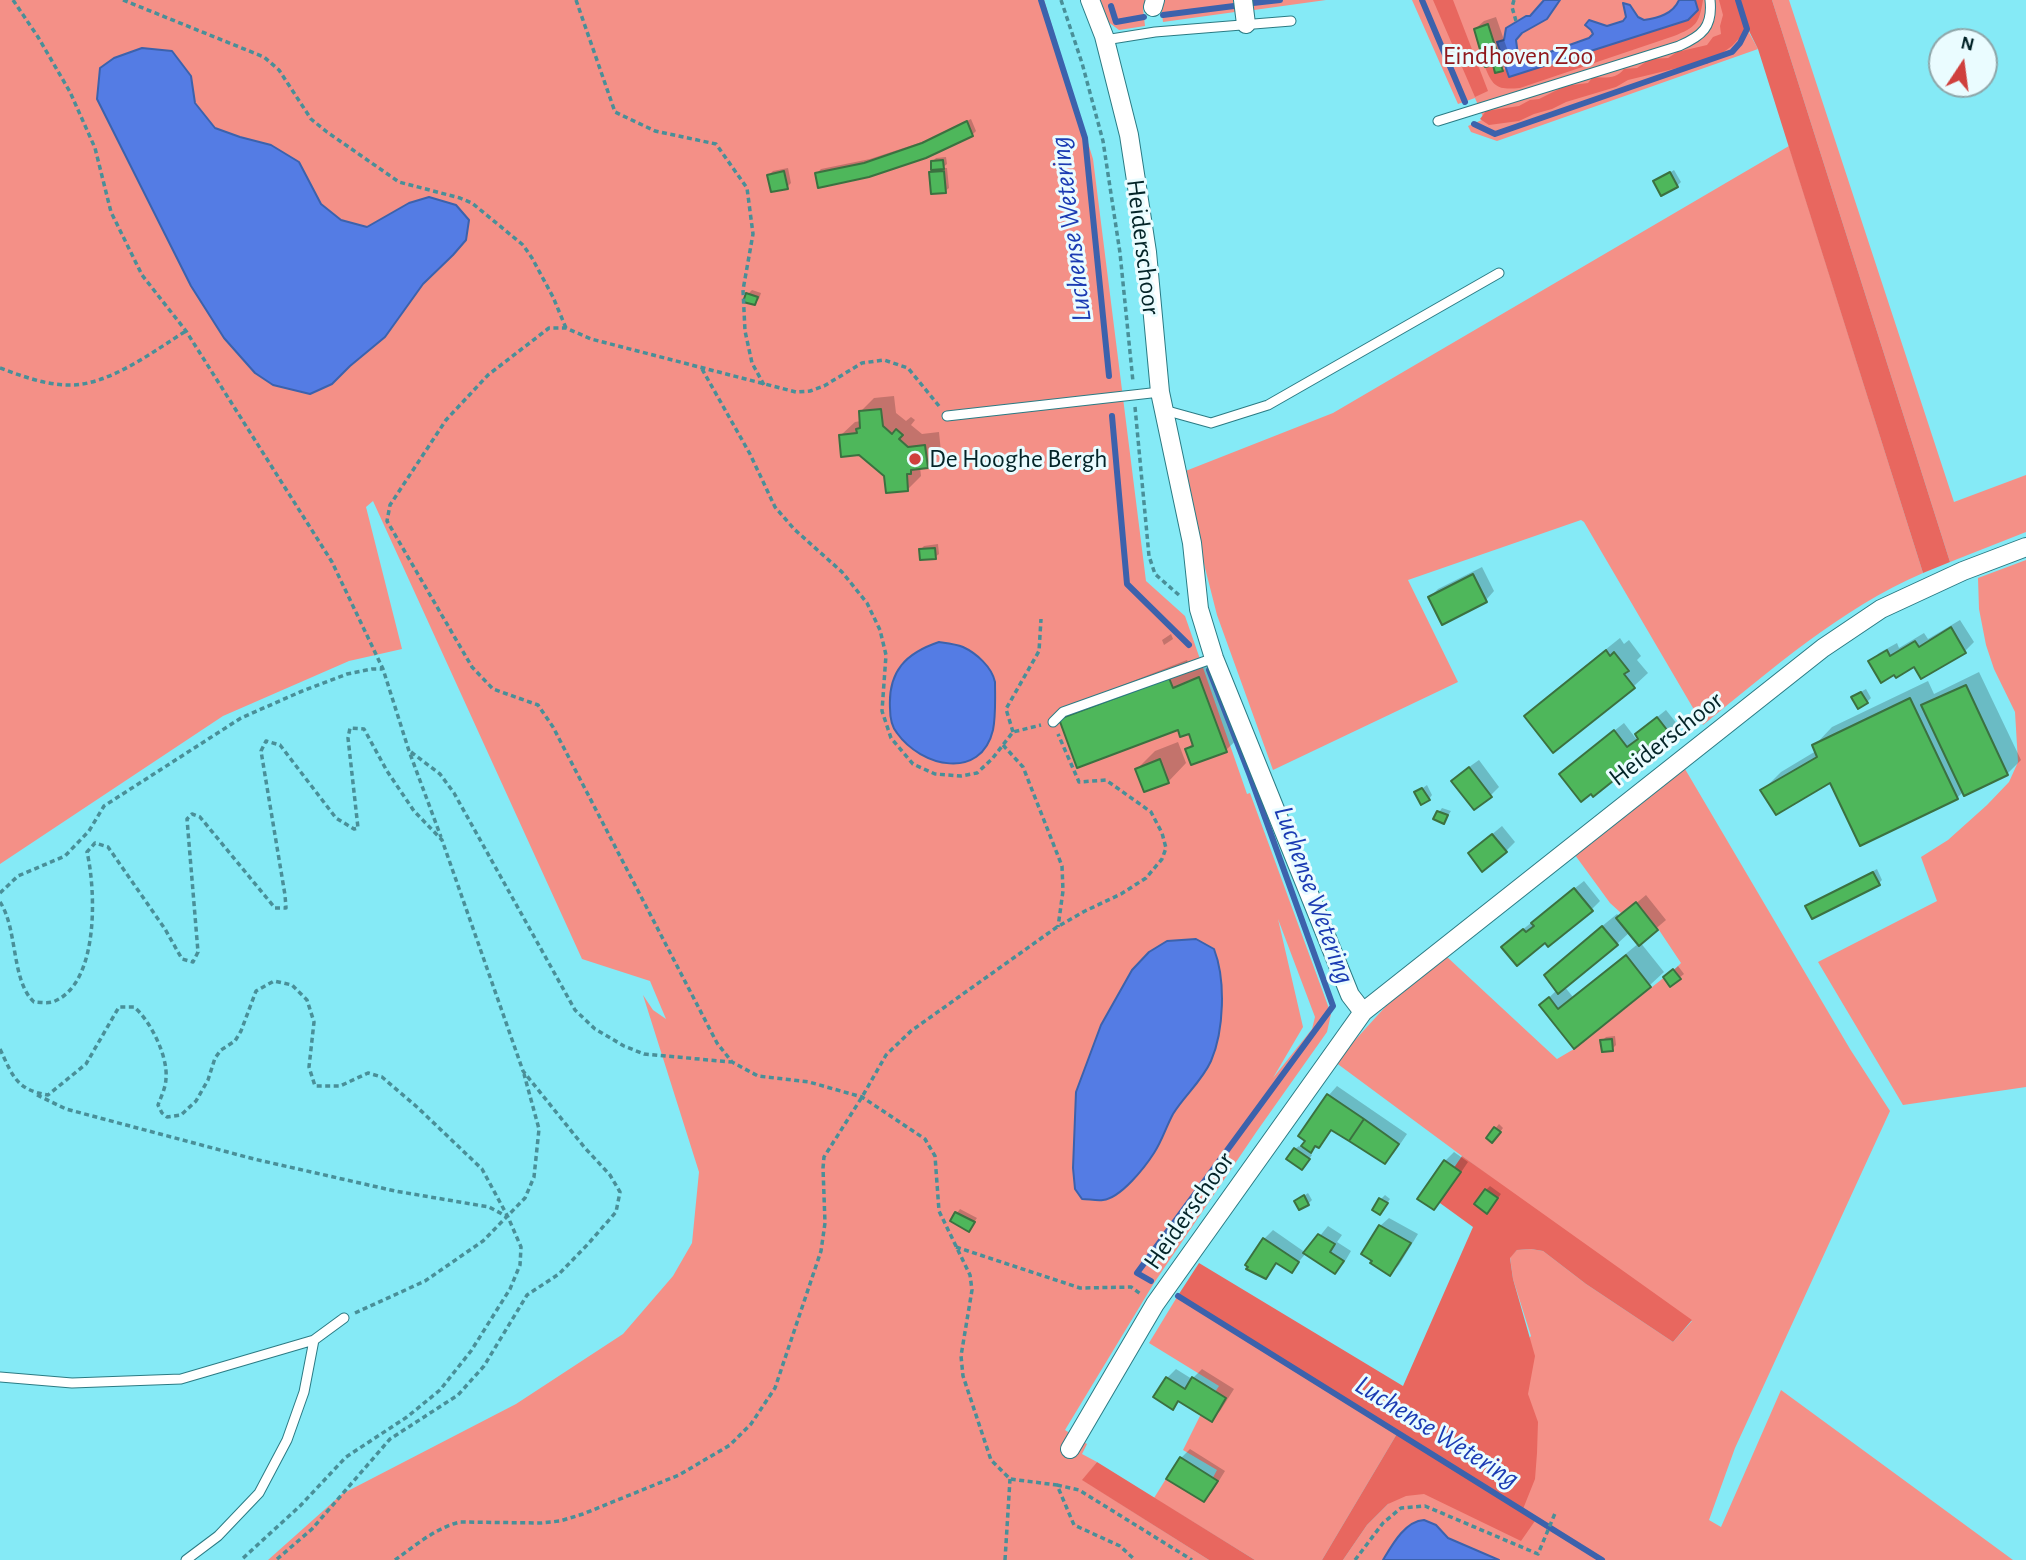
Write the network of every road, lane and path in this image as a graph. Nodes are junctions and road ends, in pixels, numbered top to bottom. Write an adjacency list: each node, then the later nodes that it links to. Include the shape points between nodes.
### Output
1 (13, 0): 16 (path, via 70,92 95,148 111,212 142,275)
2 (123, 0): 15 (path, via 264,57 279,70 311,119 327,132 399,182 472,203 523,245)
3 (576, 0): 19 (path, via 615,111 655,131 716,144 747,187 752,234 743,290 745,331 752,363)
4 (1061, 0): 20 (path, Heiderschoor, via 1102,141 1120,253)
5 (1090, 0): 12 (street, Heiderschoor)
6 (1243, 0): 11 (street)
7 (1514, 0): 9 (path)
8 (1710, 0): 13 (lane, via 1709,24 1697,38)
9 (1516, 20)
10 (1291, 21): 11 (lane)
11 (1246, 24): 12 (lane)
12 (1105, 40): 21 (street, Heiderschoor, via 1129,135)
13 (1438, 121)
14 (1499, 273): 21 (lane, via 1268,405 1211,422)
15 (566, 328): 18 (path); 38 (path, via 549,328 488,375 454,411 390,505 387,521 472,667 493,689 538,705 553,727 711,1031)
16 (186, 331): 17 (path, via 106,378 70,385); 27 (path, via 332,562)
17 (0, 368)
18 (702, 369): 19 (path); 30 (path, via 775,507 867,603 886,655 882,711 891,738 914,764 935,774 961,776 977,773)
19 (764, 385): 22 (path, via 810,391 862,362 884,360 908,368)
20 (1134, 394): 21 (lane); 22 (lane); 24 (path, Heiderschoor, via 1149,556 1155,575)
21 (1162, 401): 24 (street, Heiderschoor, via 1192,543)
22 (947, 416)
23 (2026, 547): 36 (street, Heiderschoor, via 1881,608 1823,648)
24 (1199, 609): 26 (street, Heiderschoor)
25 (1041, 619): 29 (path, via 1039,651 1006,709)
26 (1214, 658): 28 (lane, via 1063,712); 36 (street, Heiderschoor, via 1350,995)
27 (383, 669): 31 (path); 33 (path, via 347,674 242,718 104,806 89,831 65,856 18,876)
28 (1053, 722): 29 (path); 35 (path, via 1079,782 1106,780 1151,811 1166,848 1146,878)
29 (1013, 732): 30 (path)
30 (1003, 745): 35 (path, via 1023,767 1062,866)
31 (409, 751): 32 (path); 38 (path, via 440,774 454,793 575,1010 596,1029 644,1054)
32 (442, 840): 34 (path, via 414,811 364,729 351,728 348,738 358,828 354,830 336,818 280,745 266,741 261,751 286,908 275,908 201,817 192,814 187,819 198,951 193,962 182,959 108,847 95,843 87,852 93,920 82,972 71,991 53,1003 34,1002 23,990); 39 (path)
33 (0, 893)
34 (0, 902)
35 (1057, 927): 41 (path, via 911,1031 886,1055)
36 (1363, 1013): 44 (street, Heiderschoor)
37 (0, 1050): 40 (path, via 21,1087)
38 (732, 1062): 41 (path, via 758,1076 809,1082)
39 (523, 1071): 42 (path, via 539,1129 534,1177 525,1198); 54 (path, via 610,1175 620,1192 616,1212 559,1274 527,1295 484,1366 458,1395 390,1439 312,1530)
40 (32, 1093): 42 (path, via 66,1109 240,1156 489,1207); 42 (path, via 48,1095 86,1064 118,1007 134,1007 145,1016 161,1050 167,1077 158,1105 167,1117 181,1115 196,1101 215,1058 235,1041 256,991 274,981 292,985 307,1000 314,1022 309,1067 315,1086 340,1086 368,1073 382,1077 482,1169)
41 (862, 1097): 43 (path, via 925,1139 935,1156 939,1210); 55 (path, via 824,1157 821,1251 775,1388 730,1445 679,1475 583,1514 541,1523 460,1522 435,1532)
42 (508, 1217): 45 (path, via 483,1241 425,1281); 53 (path, via 521,1247 520,1265 471,1351 440,1390 346,1457)
43 (956, 1247): 44 (path, via 1080,1288 1131,1287); 49 (path, via 972,1290 962,1376 991,1460)
44 (1155, 1304): 48 (street, Heiderschoor)
45 (344, 1318): 46 (lane)
46 (314, 1340): 47 (lane, via 181,1378 72,1383); 52 (lane, via 304,1392 287,1440 259,1493 218,1536)
47 (0, 1377)
48 (1070, 1449)
49 (1010, 1479): 50 (path); 56 (path)
50 (1057, 1485): 57 (path, via 1074,1525 1120,1546); 58 (path, via 1079,1490)
51 (1556, 1511): 59 (path, via 1538,1554 1425,1506 1401,1508 1382,1523)
52 (186, 1560)
53 (241, 1560)
54 (276, 1560)
55 (395, 1560)
56 (1006, 1560)
57 (1135, 1560)
58 (1192, 1560)
59 (1356, 1560)

